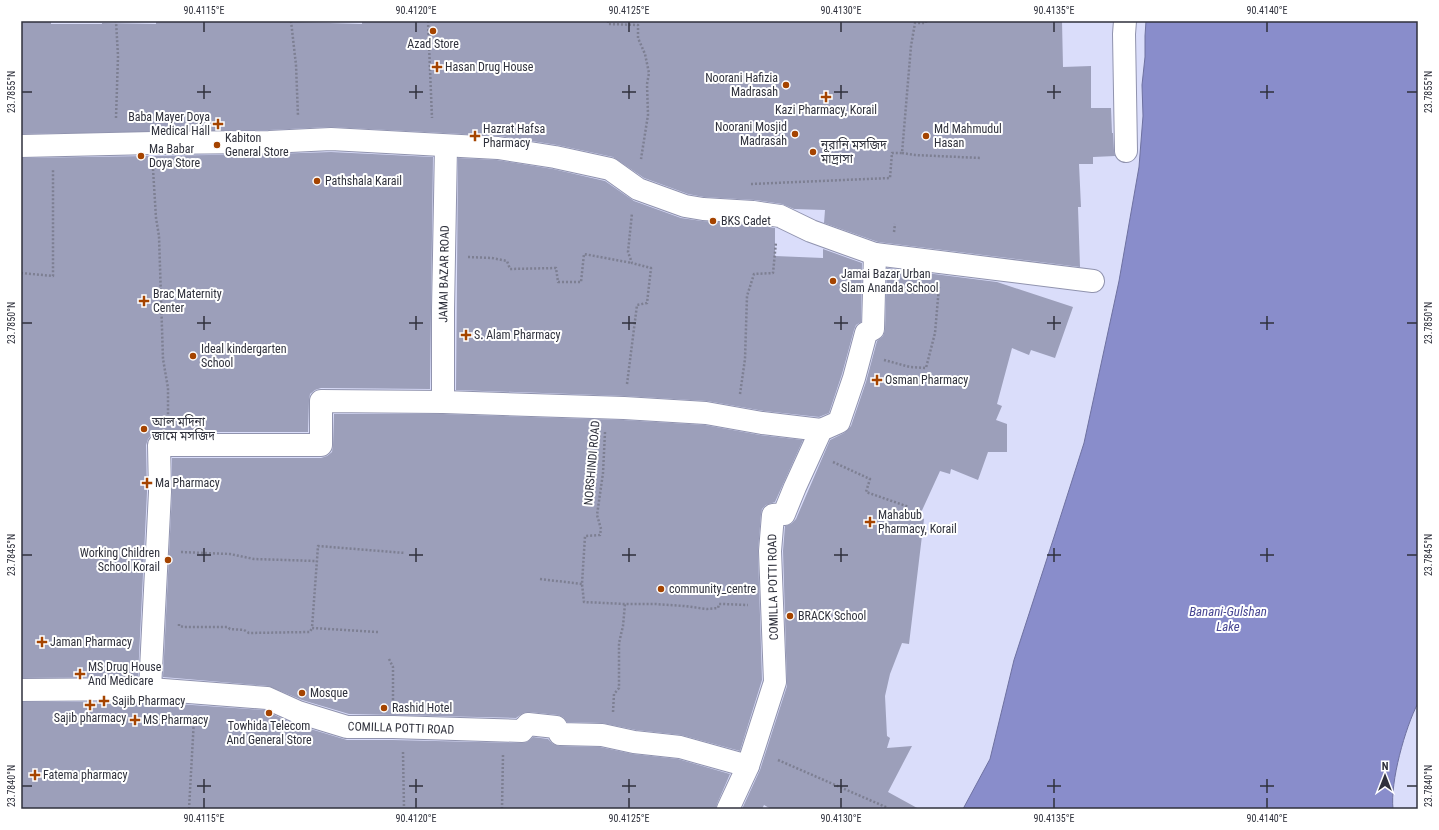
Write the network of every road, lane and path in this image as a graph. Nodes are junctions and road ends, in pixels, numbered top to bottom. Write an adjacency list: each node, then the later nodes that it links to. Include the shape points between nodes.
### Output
1 (116, 21): 9 (path, via 118,56)
2 (291, 21): 7 (path, via 296,65)
3 (428, 21): 12 (path)
4 (608, 21): 17 (path, via 608,24 638,25 638,38 649,73 648,115)
5 (926, 21): 14 (path, via 914,23)
6 (1125, 21): 13 (street)
7 (299, 140): 8 (street); 12 (street, via 331,139)
8 (152, 143): 9 (street); 30 (path, via 152,182 159,236 163,359 168,388)
9 (115, 144): 10 (street)
10 (53, 145): 11 (street); 23 (path, via 53,276)
11 (21, 146)
12 (439, 146): 17 (street, via 498,148 555,157 610,169); 20 (street, JAMAI BAZAR ROAD)
13 (1126, 151)
14 (902, 152): 15 (path, via 915,155); 16 (path, via 892,153 890,178)
15 (981, 158)
16 (743, 185)
17 (638, 189): 18 (street, via 685,206); 21 (path, via 634,201 628,252)
18 (780, 216): 19 (street, via 811,231); 28 (path, via 772,273 754,274 747,296 745,359)
19 (875, 254): 22 (street); 25 (street, via 873,329 866,333)
20 (444, 256): 21 (path, via 492,258 507,261 510,269 556,268 558,282 581,282 584,254); 26 (street, JAMAI BAZAR ROAD)
21 (632, 263): 27 (path, via 651,268 647,303 637,305)
22 (941, 263): 24 (street); 25 (path, via 935,333 926,368)
23 (21, 273)
24 (1093, 281)
25 (860, 358): 29 (street, via 839,422)
26 (442, 402): 27 (street); 30 (street, via 321,401 321,445)
27 (615, 408): 28 (street, via 706,413); 37 (path, NORSHINDI ROAD, via 597,515 600,535 585,536)
28 (738, 419): 29 (street)
29 (821, 430): 31 (street, COMILLA POTTI ROAD)
30 (168, 446): 33 (street, via 159,446)
31 (810, 454): 32 (path, via 870,479 866,492); 38 (street, COMILLA POTTI ROAD, via 784,514 772,515)
32 (909, 507)
33 (157, 551): 35 (path); 40 (street)
34 (405, 553): 35 (path, via 318,546)
35 (316, 561): 41 (path)
36 (540, 580): 37 (path)
37 (582, 584): 39 (path, via 584,602)
38 (772, 603): 39 (path, via 719,604 718,608 707,609 662,604); 50 (street, COMILLA POTTI ROAD, via 775,682)
39 (624, 604): 49 (path, via 619,643 619,688 614,694)
40 (154, 621): 41 (path, via 178,622 179,626 184,627 228,627 249,633 310,632); 44 (street)
41 (312, 628): 42 (path)
42 (378, 632)
43 (389, 659): 47 (path, via 393,667)
44 (150, 688): 45 (street, COMILLA POTTI ROAD); 46 (street, COMILLA POTTI ROAD)
45 (21, 690)
46 (196, 692): 47 (street, COMILLA POTTI ROAD, via 267,698 298,712 347,727); 52 (path)
47 (399, 727): 48 (street, COMILLA POTTI ROAD); 53 (path, via 403,753)
48 (503, 731): 49 (street, COMILLA POTTI ROAD, via 522,731 528,724 556,727 560,734); 54 (path)
49 (610, 737): 50 (street, COMILLA POTTI ROAD)
50 (750, 759): 51 (path, via 771,757); 55 (street)
51 (888, 808)
52 (189, 809)
53 (404, 809)
54 (502, 809)
55 (728, 809)

